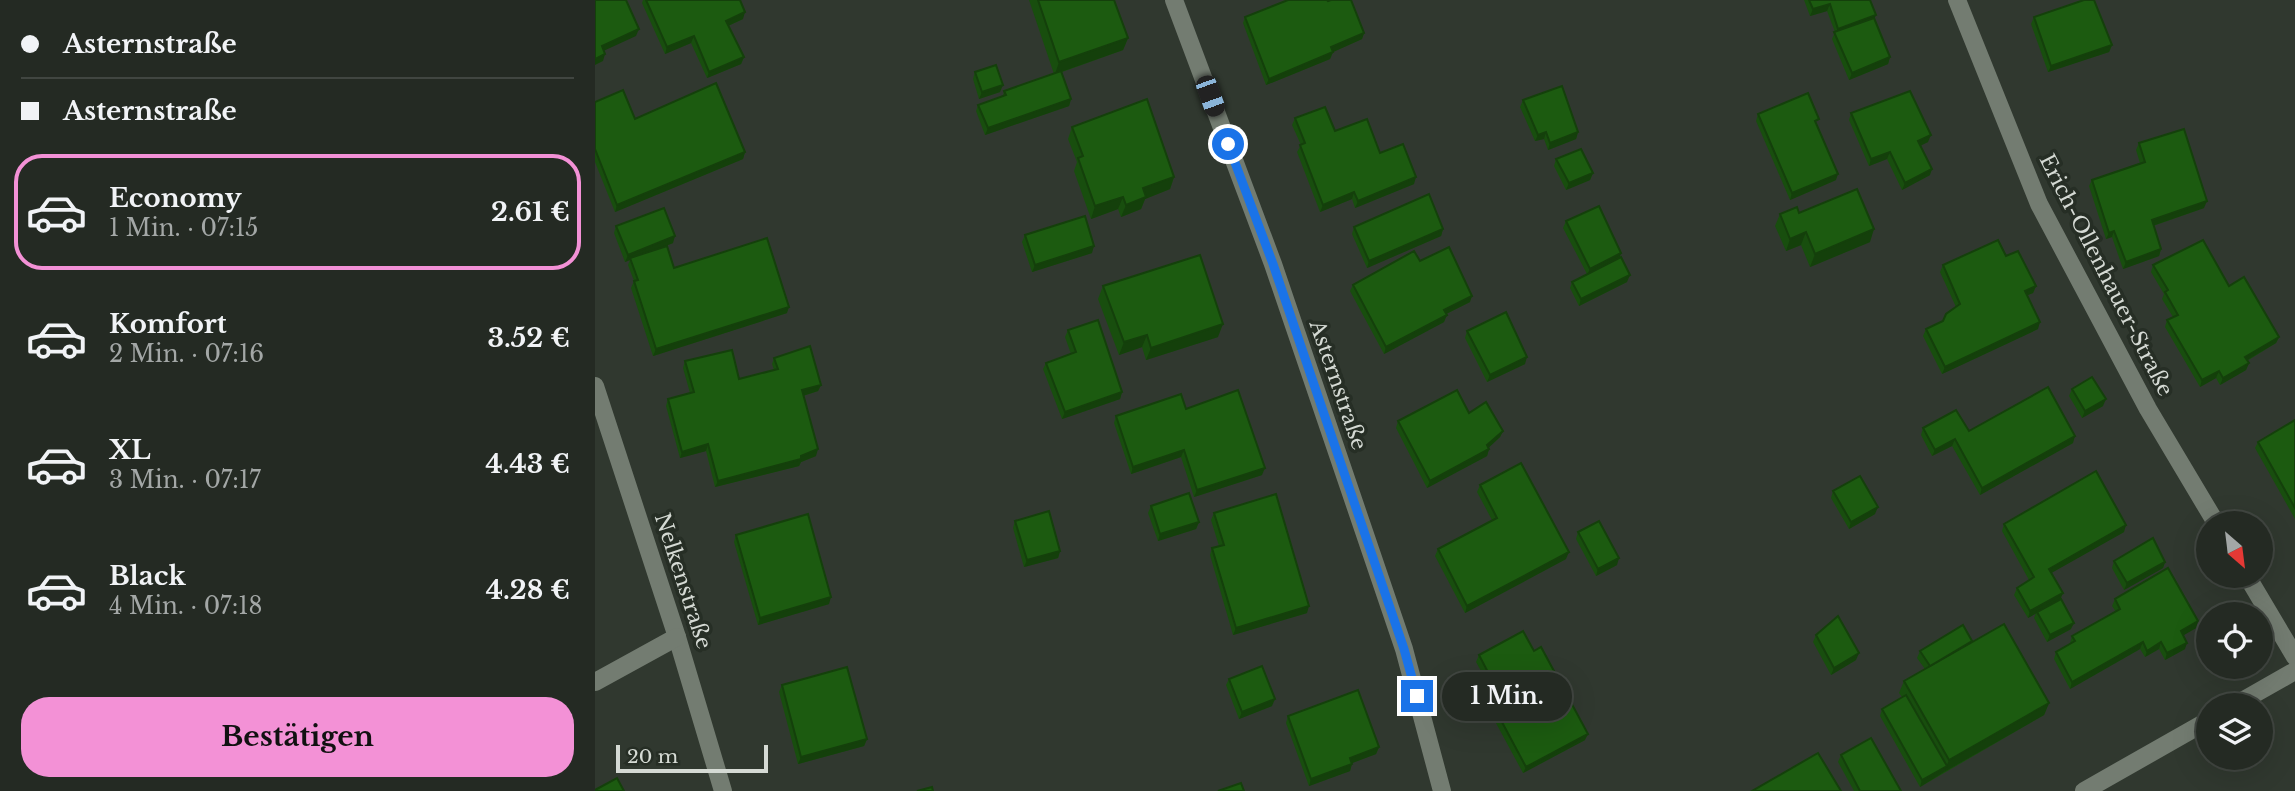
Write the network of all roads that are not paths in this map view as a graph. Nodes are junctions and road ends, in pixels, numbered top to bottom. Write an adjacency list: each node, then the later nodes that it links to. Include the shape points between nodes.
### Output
1 (1174, 0): 13 (street, Asternstraße, via 1273,264 1404,649)
2 (1957, 0): 4 (street, Erich-Ollenhauer-Straße, via 2039,204 2148,410)
3 (595, 386): 6 (street, Nelkenstraße)
4 (2209, 511)
5 (2254, 588): 7 (street)
6 (677, 637): 9 (street); 12 (street, Nelkenstraße)
7 (2295, 657)
8 (2295, 671): 10 (street)
9 (595, 682)
10 (2256, 693)
11 (2196, 727): 14 (street)
12 (723, 791)
13 (1442, 791)
14 (2084, 791)

